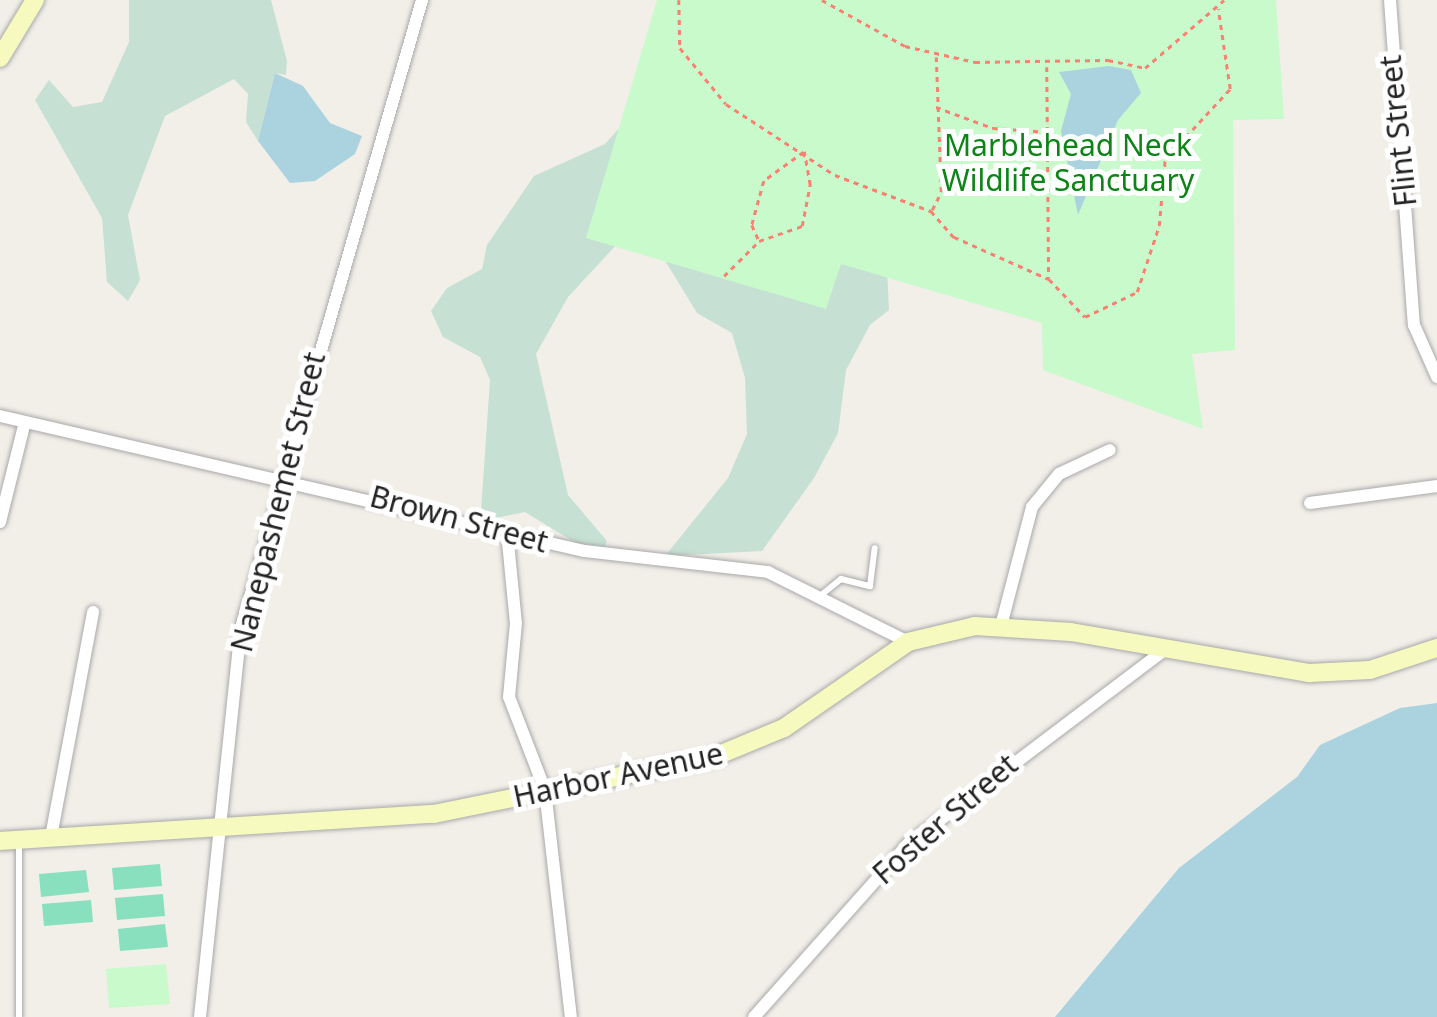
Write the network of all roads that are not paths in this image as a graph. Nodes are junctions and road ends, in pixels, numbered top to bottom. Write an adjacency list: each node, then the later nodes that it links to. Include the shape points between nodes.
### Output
1 (35, 0): 4 (main road)
2 (422, 0): 9 (street, Nanepashemet Street)
3 (1390, 0): 5 (street, Flint Street, via 1414,325)
4 (0, 58)
5 (1437, 377)
6 (0, 416): 7 (street, Brown Street)
7 (25, 422): 9 (street, Brown Street); 12 (street)
8 (1110, 450): 17 (street, via 1060,474 1032,507)
9 (283, 477): 13 (street, Brown Street); 22 (street, Nanepashemet Street, via 240,628)
10 (1437, 486): 11 (street)
11 (1310, 503)
12 (0, 522)
13 (506, 532): 15 (street, Brown Street, via 768,572); 21 (street, via 516,623 510,697)
14 (875, 548): 15 (lane, via 870,586 830,582)
15 (819, 597): 18 (street, Brown Street)
16 (93, 612): 23 (street)
17 (1001, 626): 18 (main road, Harbor Avenue); 20 (main road, Harbor Avenue)
18 (908, 642): 21 (main road, Harbor Avenue, via 736,751)
19 (1437, 648): 20 (main road, Harbor Avenue, via 1338,674)
20 (1162, 652): 28 (street, Foster Street, via 908,844)
21 (545, 790): 22 (main road, Harbor Avenue, via 434,814); 27 (street)
22 (216, 825): 23 (main road, Harbor Avenue); 26 (street, Nanepashemet Street)
23 (51, 837): 24 (main road, Harbor Avenue)
24 (10, 840): 25 (lane)
25 (19, 1017)
26 (200, 1017)
27 (572, 1017)
28 (754, 1017)

